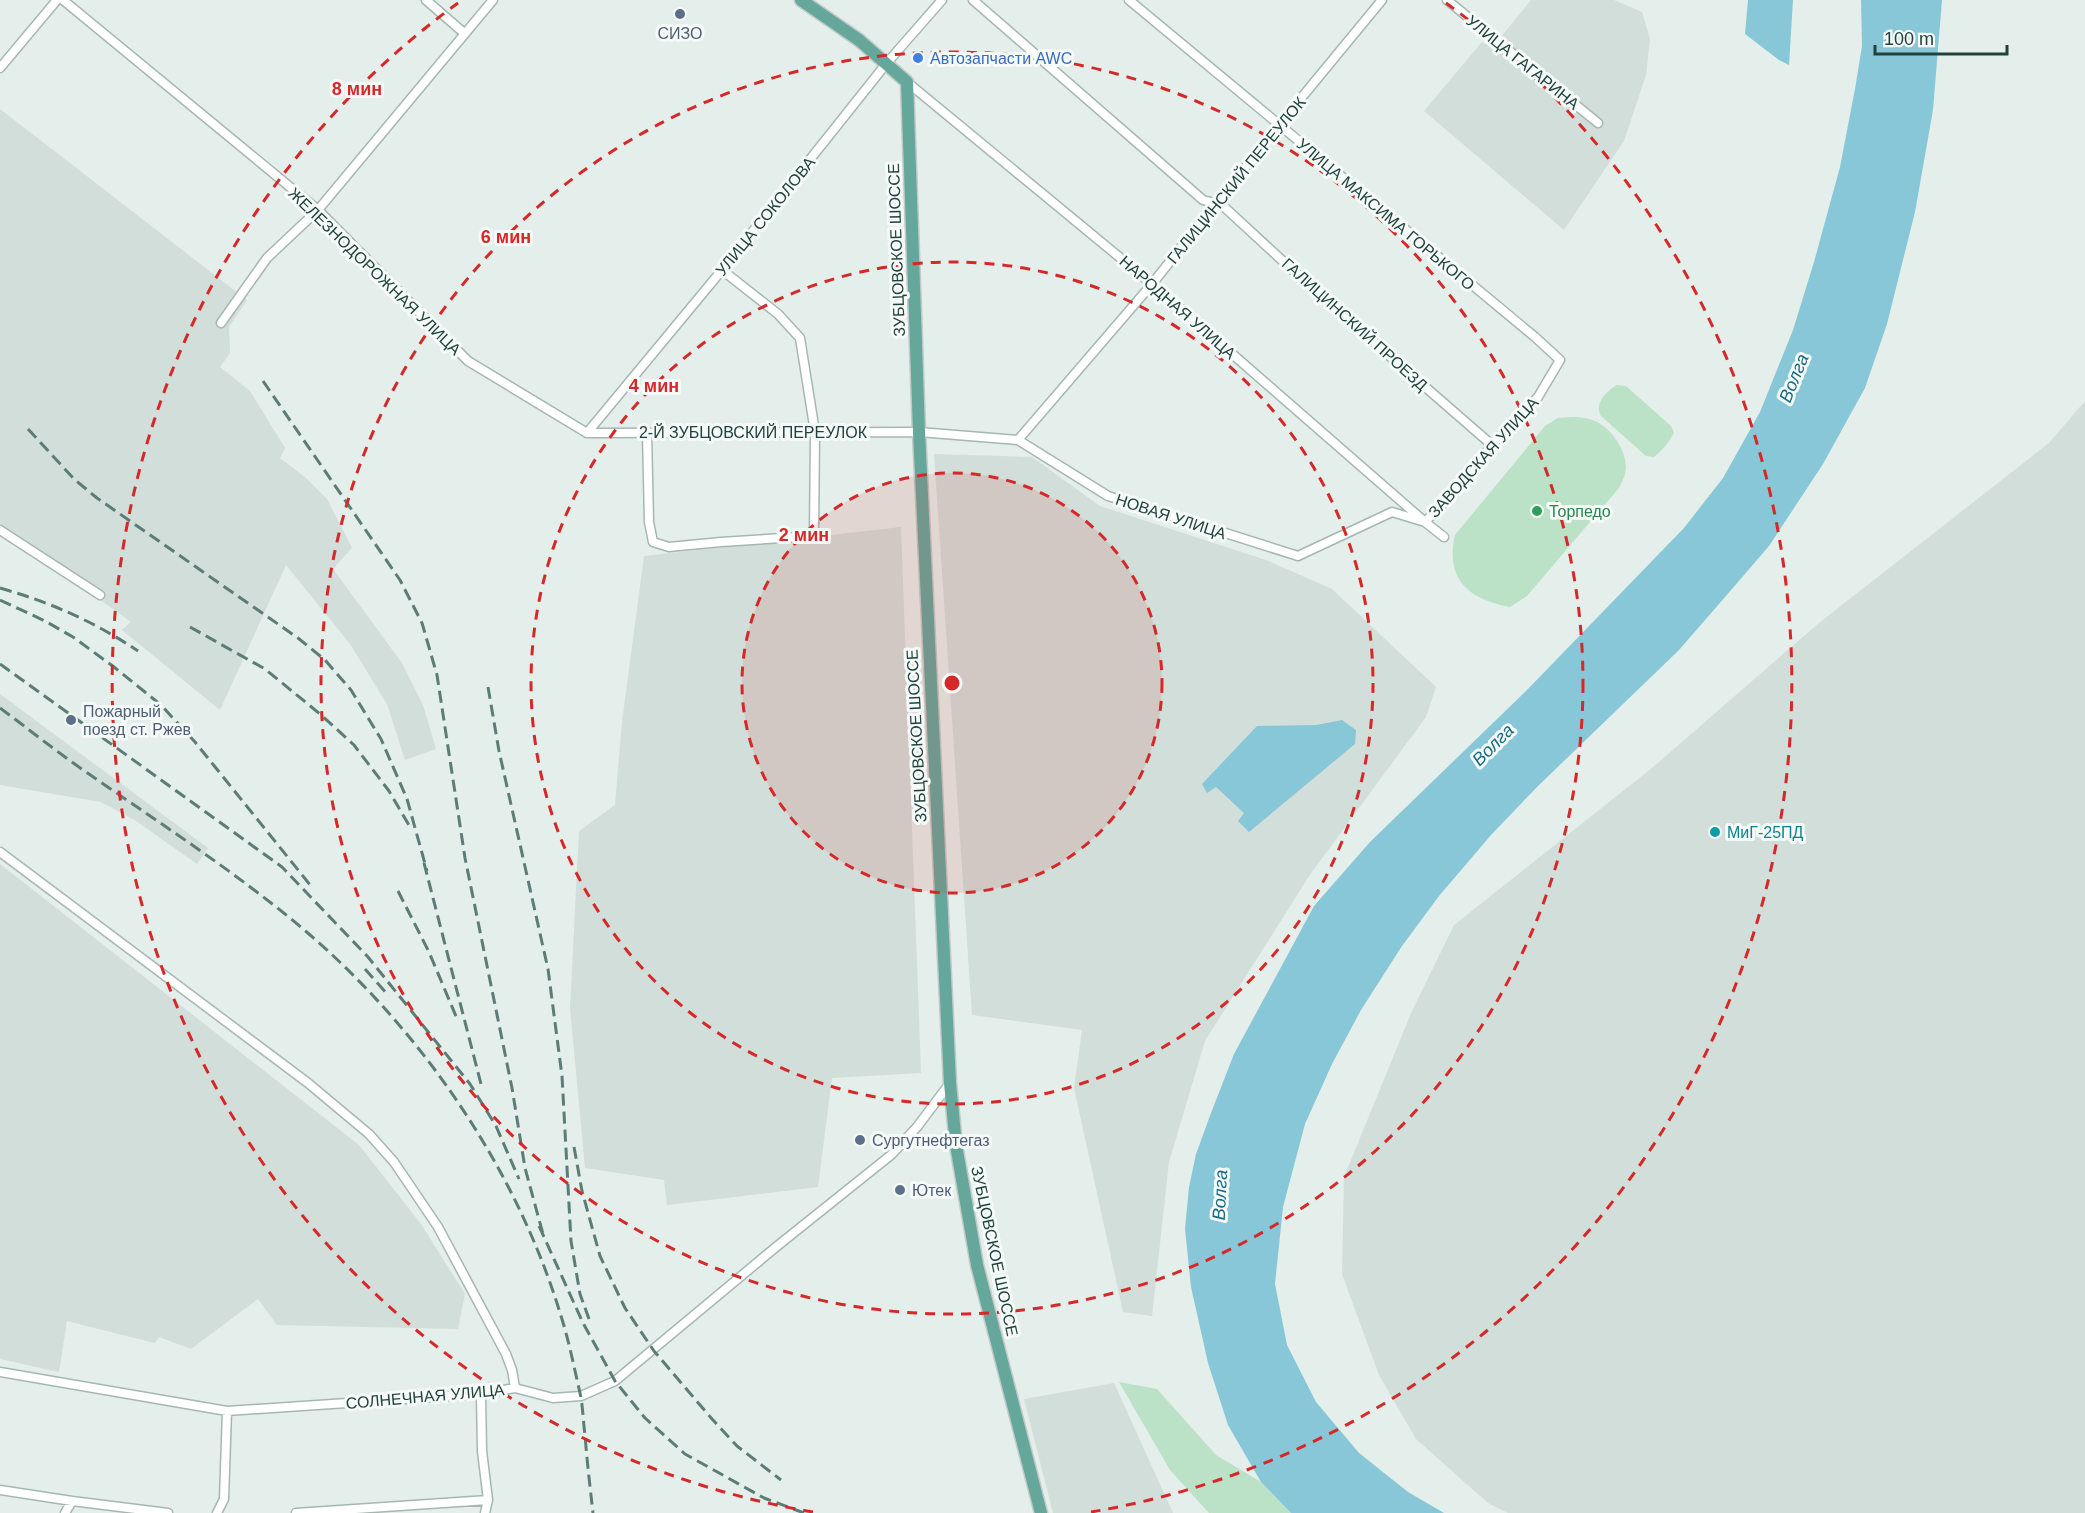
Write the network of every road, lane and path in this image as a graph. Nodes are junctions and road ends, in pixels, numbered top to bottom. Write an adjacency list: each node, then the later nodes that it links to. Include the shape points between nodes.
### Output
1 (57, 0): 13 (street)
2 (63, 0): 18 (street, ЖЕЛЕЗНОДОРОЖНАЯ УЛИЦА)
3 (426, 0): 11 (street)
4 (493, 0): 11 (street)
5 (801, 0): 12 (main road)
6 (942, 0): 12 (street, УЛИЦА СОКОЛОВА)
7 (973, 0): 17 (street, ГАЛИЦИНСКИЙ ПРОЕЗД, via 1203,200)
8 (1129, 0): 16 (street, УЛИЦА МАКСИМА ГОРЬКОГО)
9 (1382, 0): 16 (street, ГАЛИЦИНСКИЙ ПЕРЕУЛОК)
10 (1447, 0): 15 (street, УЛИЦА ГАГАРИНА)
11 (464, 33): 18 (street)
12 (886, 64): 14 (main road); 19 (street, УЛИЦА СОКОЛОВА)
13 (0, 68)
14 (907, 82): 20 (street, НАРОДНАЯ УЛИЦА); 24 (main road, ЗУБЦОВСКОЕ ШОССЕ)
15 (1598, 123)
16 (1279, 125): 17 (street, ГАЛИЦИНСКИЙ ПЕРЕУЛОК); 22 (street, УЛИЦА МАКСИМА ГОРЬКОГО)
17 (1218, 203): 20 (street, ГАЛИЦИНСКИЙ ПЕРЕУЛОК); 28 (street, ГАЛИЦИНСКИЙ ПРОЕЗД)
18 (318, 210): 21 (street, via 267,258); 25 (street, ЖЕЛЕЗНОДОРОЖНАЯ УЛИЦА, via 468,361)
19 (722, 270): 23 (street, via 778,314 800,338); 25 (street, УЛИЦА СОКОЛОВА)
20 (1152, 284): 27 (street, ГАЛИЦИНСКИЙ ПЕРЕУЛОК); 29 (street, НАРОДНАЯ УЛИЦА)
21 (221, 323)
22 (1560, 360): 28 (street, ЗАВОДСКАЯ УЛИЦА, via 1538,397)
23 (814, 432): 24 (street, 2-Й ЗУБЦОВСКИЙ ПЕРЕУЛОК); 26 (street, 2-Й ЗУБЦОВСКИЙ ПЕРЕУЛОК); 26 (street, via 814,537 669,547 653,542 649,522)
24 (919, 432): 27 (street, НОВАЯ УЛИЦА); 34 (main road, ЗУБЦОВСКОЕ ШОССЕ)
25 (587, 433): 26 (street, 2-Й ЗУБЦОВСКИЙ ПЕРЕУЛОК)
26 (647, 433)
27 (1018, 440): 29 (street, НОВАЯ УЛИЦА, via 1108,496 1298,556 1392,512)
28 (1492, 445): 29 (street, ЗАВОДСКАЯ УЛИЦА)
29 (1425, 522): 31 (street, НАРОДНАЯ УЛИЦА)
30 (0, 530): 32 (street)
31 (1444, 537)
32 (100, 595)
33 (0, 852): 36 (street, via 308,1083 369,1134 394,1162 438,1227 506,1354)
34 (950, 1083): 36 (street, СОЛНЕЧНАЯ УЛИЦА, via 910,1137 891,1155 615,1381 581,1396 553,1398); 47 (main road, ЗУБЦОВСКОЕ ШОССЕ, via 956,1145 977,1265)
35 (0, 1372): 38 (street, СОЛНЕЧНАЯ УЛИЦА)
36 (515, 1388): 37 (street, СОЛНЕЧНАЯ УЛИЦА)
37 (481, 1394): 38 (street, СОЛНЕЧНАЯ УЛИЦА); 40 (street)
38 (227, 1411): 44 (street, via 224,1499)
39 (0, 1490): 41 (street)
40 (488, 1500): 45 (street); 46 (street)
41 (72, 1502): 42 (street); 43 (street)
42 (65, 1513)
43 (168, 1513)
44 (217, 1513)
45 (296, 1513)
46 (486, 1513)
47 (1041, 1513)

